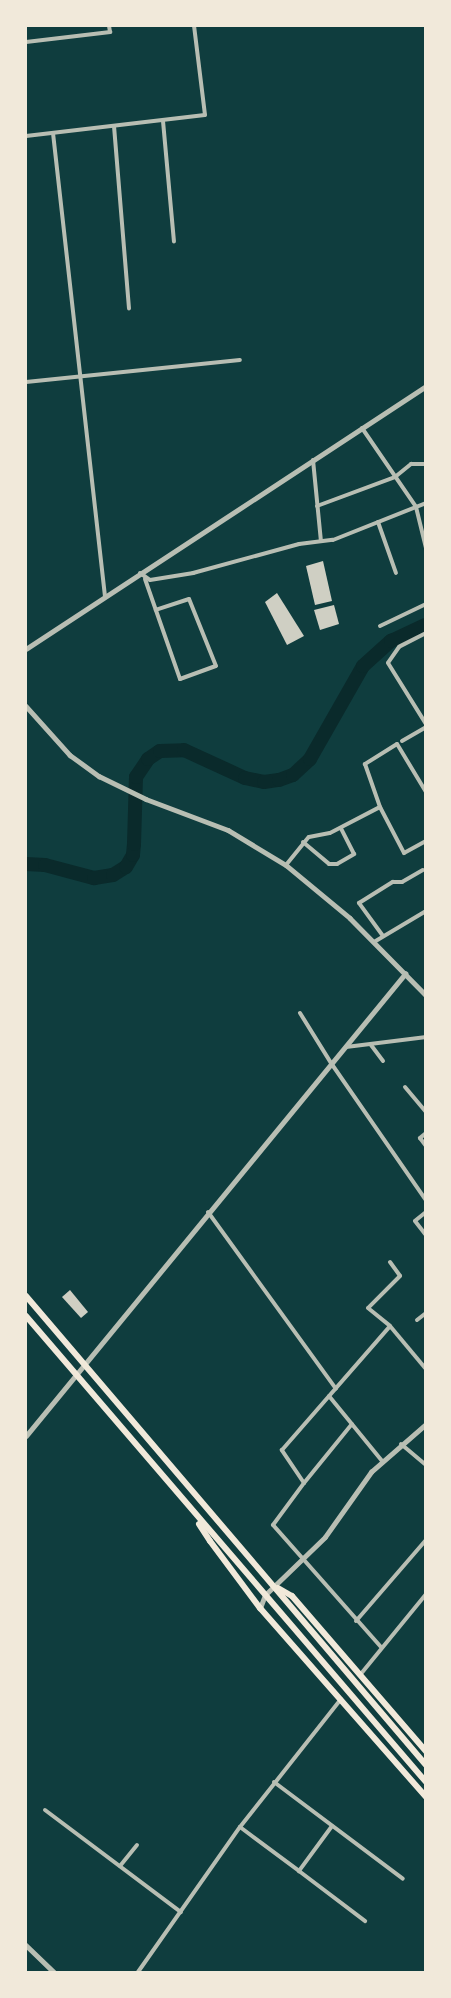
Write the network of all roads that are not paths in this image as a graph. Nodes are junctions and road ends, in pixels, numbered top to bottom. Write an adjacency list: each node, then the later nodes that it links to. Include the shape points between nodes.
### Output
1 (110, 26): 3 (street, via 110,32)
2 (194, 26): 4 (street, via 205,115)
3 (26, 42)
4 (163, 120): 5 (street); 8 (street)
5 (114, 126): 6 (street); 9 (street)
6 (53, 133): 7 (street); 11 (street)
7 (26, 136)
8 (174, 242)
9 (129, 308)
10 (240, 360): 11 (street)
11 (80, 376): 12 (street); 27 (street)
12 (26, 382)
13 (426, 386): 14 (street)
14 (362, 428): 15 (street); 17 (street)
15 (313, 460): 19 (street); 24 (street)
16 (426, 464): 17 (street, via 411,464)
17 (395, 477): 19 (street); 20 (street)
18 (426, 503): 20 (street)
19 (317, 507): 22 (street)
20 (416, 507): 21 (street); 23 (street)
21 (378, 522): 22 (street); 25 (street)
22 (321, 541): 26 (street, via 193,573)
23 (426, 548)
24 (140, 573): 26 (street); 27 (street)
25 (396, 573)
26 (145, 578): 29 (street)
27 (105, 597): 32 (street)
28 (426, 604): 30 (street)
29 (156, 610): 29 (street, via 180,679 216,666 189,599)
30 (380, 626)
31 (426, 633): 34 (street, via 399,647 388,663)
32 (26, 649)
33 (26, 706): 41 (street, via 70,755 114,785 228,830)
34 (426, 725): 35 (street)
35 (402, 741)
36 (426, 792): 37 (street, via 397,744 365,764)
37 (380, 807): 38 (street); 39 (street, via 404,853)
38 (341, 828): 40 (street); 40 (street, via 354,854 337,864 329,864)
39 (426, 841)
40 (303, 842): 41 (street)
41 (286, 865): 45 (street)
42 (423, 870): 44 (street, via 402,882 393,882 359,903)
43 (426, 910): 44 (street)
44 (383, 936): 45 (street)
45 (374, 942): 46 (street)
46 (405, 974): 47 (street); 51 (street)
47 (426, 995)
48 (300, 1013): 53 (street)
49 (426, 1038): 50 (street)
50 (371, 1045): 51 (street); 52 (street)
51 (344, 1047): 53 (street)
52 (383, 1060)
53 (331, 1063): 58 (street); 59 (street)
54 (405, 1087): 55 (street)
55 (426, 1112)
56 (426, 1132): 57 (street, via 420,1138)
57 (426, 1146)
58 (426, 1200)
59 (207, 1212): 68 (street); 71 (street)
60 (426, 1212): 61 (street, via 415,1221)
61 (426, 1235)
62 (390, 1262): 67 (street, via 400,1276 368,1308)
63 (26, 1296): 68 (highway)
64 (426, 1313): 66 (street)
65 (26, 1316): 70 (highway)
66 (417, 1320)
67 (390, 1326): 69 (street); 71 (street)
68 (84, 1364): 70 (street); 83 (highway)
69 (425, 1366)
70 (76, 1374): 75 (street); 80 (highway)
71 (336, 1389): 72 (street)
72 (329, 1396): 73 (street); 79 (street, via 282,1450)
73 (352, 1424): 77 (street); 79 (street)
74 (426, 1424): 76 (street)
75 (26, 1436)
76 (400, 1443): 77 (street); 78 (street)
77 (382, 1461): 82 (street)
78 (426, 1465)
79 (304, 1483): 82 (street, via 273,1526)
80 (192, 1510): 85 (highway); 86 (highway)
81 (426, 1540): 87 (street)
82 (304, 1560): 83 (street); 87 (street)
83 (274, 1586): 85 (street); 89 (highway, via 292,1596); 92 (highway)
84 (426, 1594): 88 (street)
85 (265, 1595): 86 (street); 94 (highway)
86 (260, 1608): 90 (highway)
87 (356, 1621): 88 (street)
88 (381, 1647): 89 (street)
89 (360, 1675): 91 (highway)
90 (342, 1699): 93 (street); 95 (highway)
91 (426, 1751)
92 (426, 1765)
93 (274, 1782): 97 (street); 98 (street)
94 (426, 1782)
95 (426, 1797)
96 (45, 1810): 100 (street)
97 (332, 1826): 101 (street); 102 (street)
98 (240, 1827): 101 (street); 103 (street)
99 (137, 1845): 100 (street)
100 (120, 1866): 103 (street)
101 (299, 1871): 104 (street)
102 (403, 1880)
103 (181, 1911): 107 (street)
104 (364, 1921)
105 (26, 1945): 106 (street)
106 (54, 1972)
107 (138, 1972)

